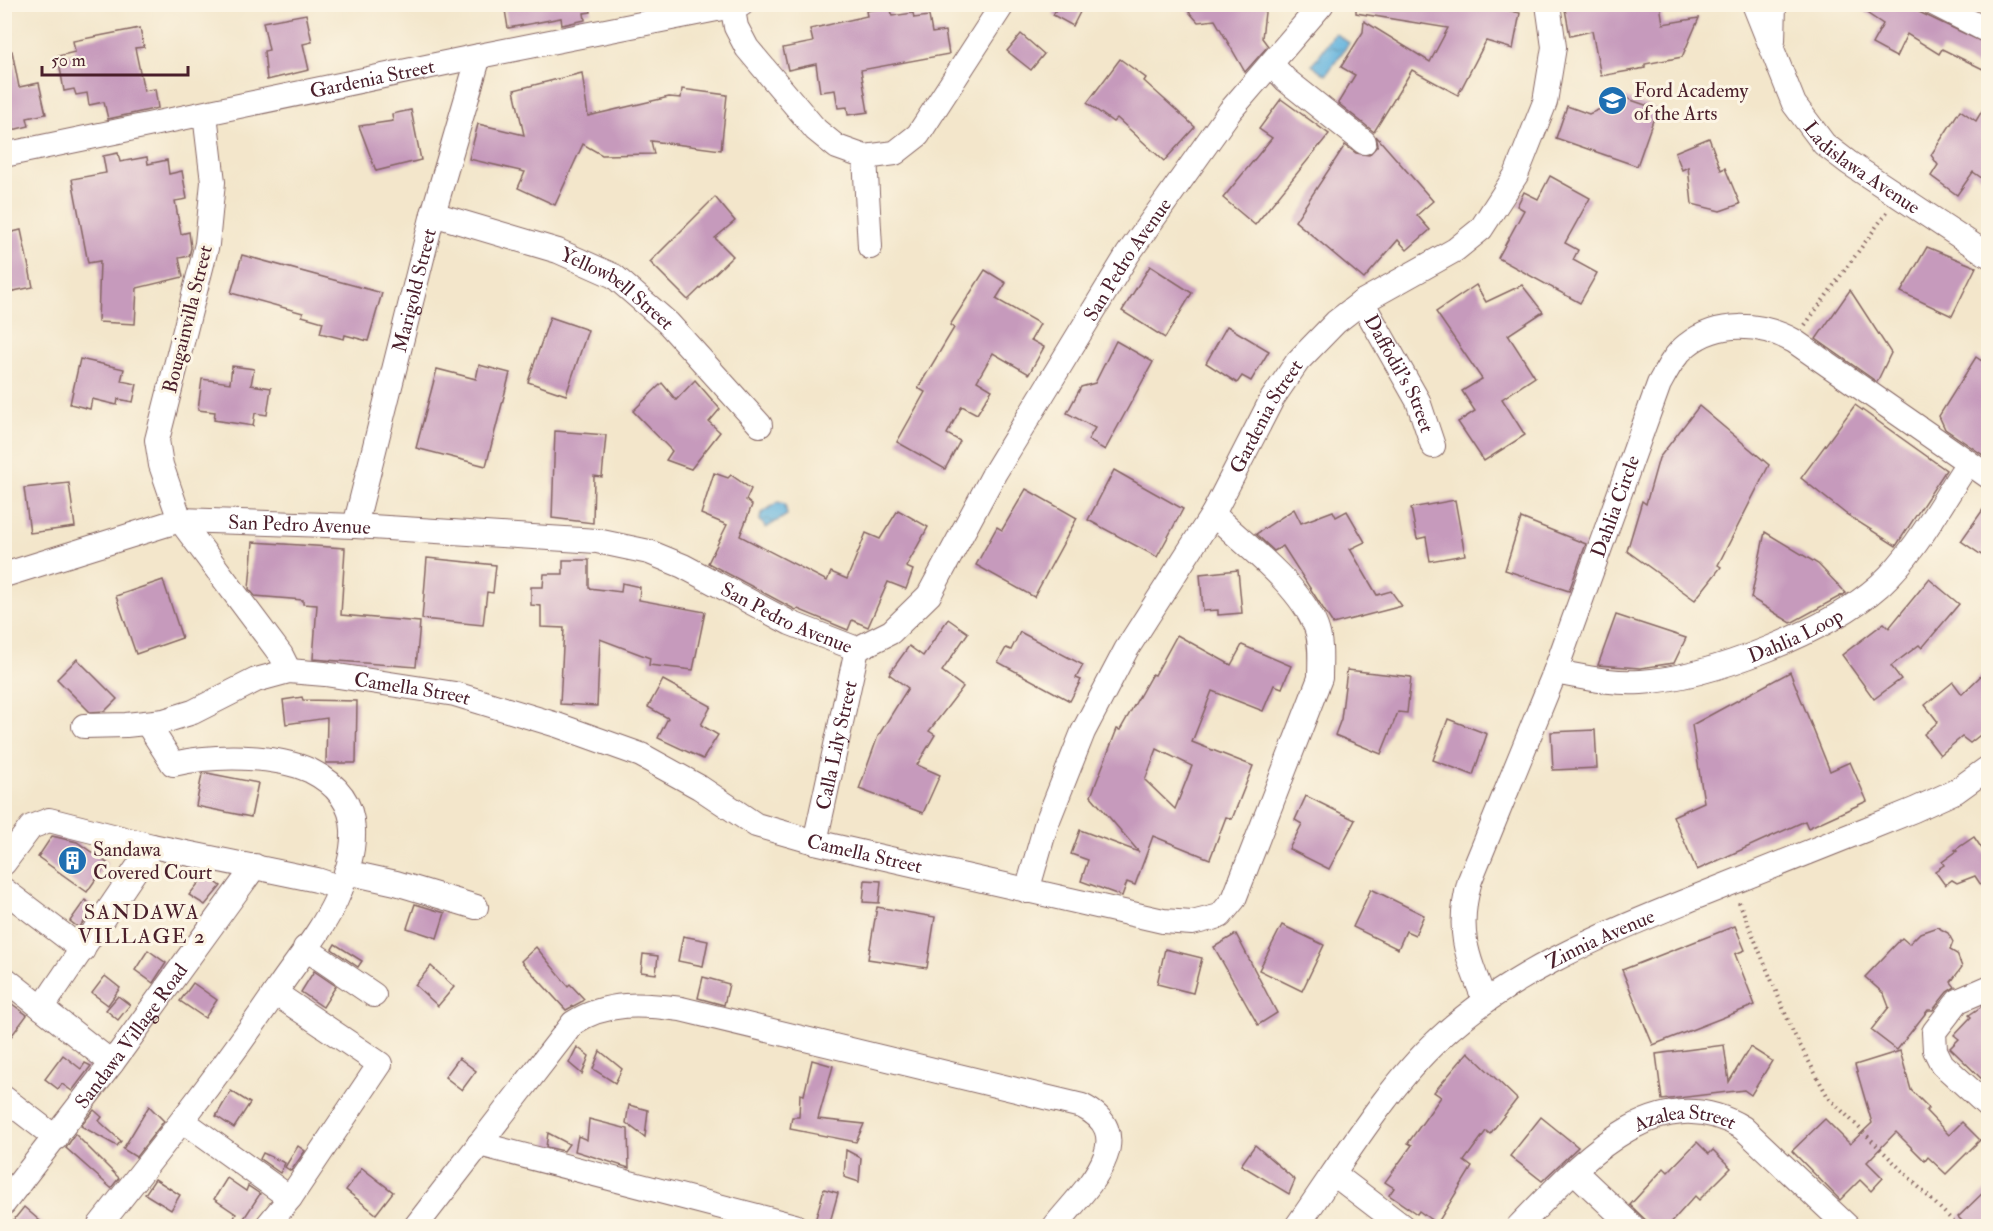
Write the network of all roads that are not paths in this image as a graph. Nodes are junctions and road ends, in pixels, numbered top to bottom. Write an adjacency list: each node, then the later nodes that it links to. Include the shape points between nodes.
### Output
1 (1003, 4): 15 (street, via 918,135 894,153)
2 (1322, 4): 11 (street, San Pedro Avenue)
3 (1548, 4): 19 (street, Gardenia Street, via 1554,48 1545,102 1516,176 1481,229 1455,250)
4 (1754, 4): 9 (street, Ladislawa Avenue)
5 (1774, 4): 9 (street, Ladislawa Avenue)
6 (1935, 4): 8 (street)
7 (735, 5): 10 (street, Gardenia Street); 15 (street, via 740,38 816,130 837,147)
8 (1989, 31)
9 (1773, 50): 18 (street, Ladislawa Avenue, via 1782,78 1806,124 1824,144)
10 (478, 56): 12 (street, Gardenia Street); 16 (street, Marigold Street)
11 (1271, 64): 13 (street); 28 (street, San Pedro Avenue, via 1230,111 1128,254 994,474 928,596 891,632)
12 (206, 114): 14 (street, Gardenia Street); 25 (street, Bougainvilla Street, via 213,182 207,244 157,440 161,465)
13 (1364, 142)
14 (4, 155)
15 (865, 157): 17 (street)
16 (433, 214): 20 (street, Yellowbell Street, via 558,251 614,276 668,323); 26 (street, Marigold Street)
17 (870, 247)
18 (1989, 255)
19 (1362, 302): 21 (street, Daffodil’s Street, via 1418,401); 24 (street, Gardenia Street, via 1298,361 1272,399)
20 (760, 425)
21 (1433, 446)
22 (1968, 463): 23 (street, Dahlia Circle); 30 (street, Dahlia Loop, via 1908,553 1881,583 1855,605 1800,634 1736,660 1641,682); 30 (street, Dahlia Circle, via 1794,340 1752,327 1731,327 1704,335 1686,345 1659,384)
23 (1989, 476)
24 (1213, 514): 40 (street, Gardenia Street, via 1126,650 1083,732 1046,825); 40 (street, Camella Street, via 1297,594 1316,628 1320,653 1320,678 1234,899 1220,916 1183,922)
25 (180, 520): 26 (street, San Pedro Avenue); 27 (street, San Pedro Avenue); 29 (street, Bougainvilla Street)
26 (355, 526): 28 (street, San Pedro Avenue, via 597,541 649,552 790,623)
27 (4, 575)
28 (857, 649): 34 (street, Calla Lily Street)
29 (289, 671): 31 (street, Camella Street, via 256,680 193,712); 34 (street, Camella Street, via 455,694 557,725 641,755 756,825)
30 (1555, 672): 48 (street, Dahlia Circle, via 1462,907 1463,936)
31 (147, 723): 32 (street, Camella Street); 38 (street, via 173,764 197,759 278,761 302,767 332,782 345,798 352,816 353,837)
32 (84, 726)
33 (1989, 768): 48 (street, Zinnia Avenue, via 1946,796 1576,948)
34 (815, 842): 40 (street, Camella Street)
35 (152, 846): 36 (street, via 49,820 31,826); 37 (street); 43 (street)
36 (4, 863)
37 (255, 866): 38 (street, via 317,879); 50 (street, Sandawa Village Road)
38 (344, 880): 41 (street, via 396,883); 42 (street, via 326,918)
39 (4, 890): 43 (street)
40 (1027, 891)
41 (476, 907)
42 (305, 948): 46 (street); 47 (street)
43 (83, 950): 49 (street)
44 (4, 978): 49 (street)
45 (1989, 988): 52 (street, via 1958,1001 1934,1032 1935,1050 1942,1064)
46 (275, 993): 53 (street); 58 (street, via 380,1064)
47 (374, 994)
48 (1485, 1001): 57 (street, Zinnia Avenue, via 1437,1040 1377,1112)
49 (42, 1008): 50 (street)
50 (112, 1064): 54 (street, Sandawa Village Road)
51 (4, 1098): 54 (street)
52 (1989, 1106)
53 (183, 1121): 58 (street); 60 (street)
54 (56, 1138): 59 (street, Sandawa Village Road)
55 (479, 1144): 62 (street); 63 (street); 64 (street, via 573,1023 589,1013 628,1004 681,1009 1094,1112 1109,1133 1106,1157)
56 (1574, 1171): 67 (street, Azalea Street); 68 (street); 69 (street, Azalea Street, via 1646,1119 1667,1112 1709,1113 1743,1128)
57 (1334, 1174): 65 (street, Zinnia Avenue); 66 (street)
58 (290, 1198): 61 (street)
59 (4, 1203)
60 (99, 1227)
61 (267, 1227)
62 (416, 1227)
63 (795, 1227)
64 (1055, 1227)
65 (1297, 1227)
66 (1402, 1227)
67 (1519, 1227)
68 (1632, 1227)
69 (1847, 1227)

